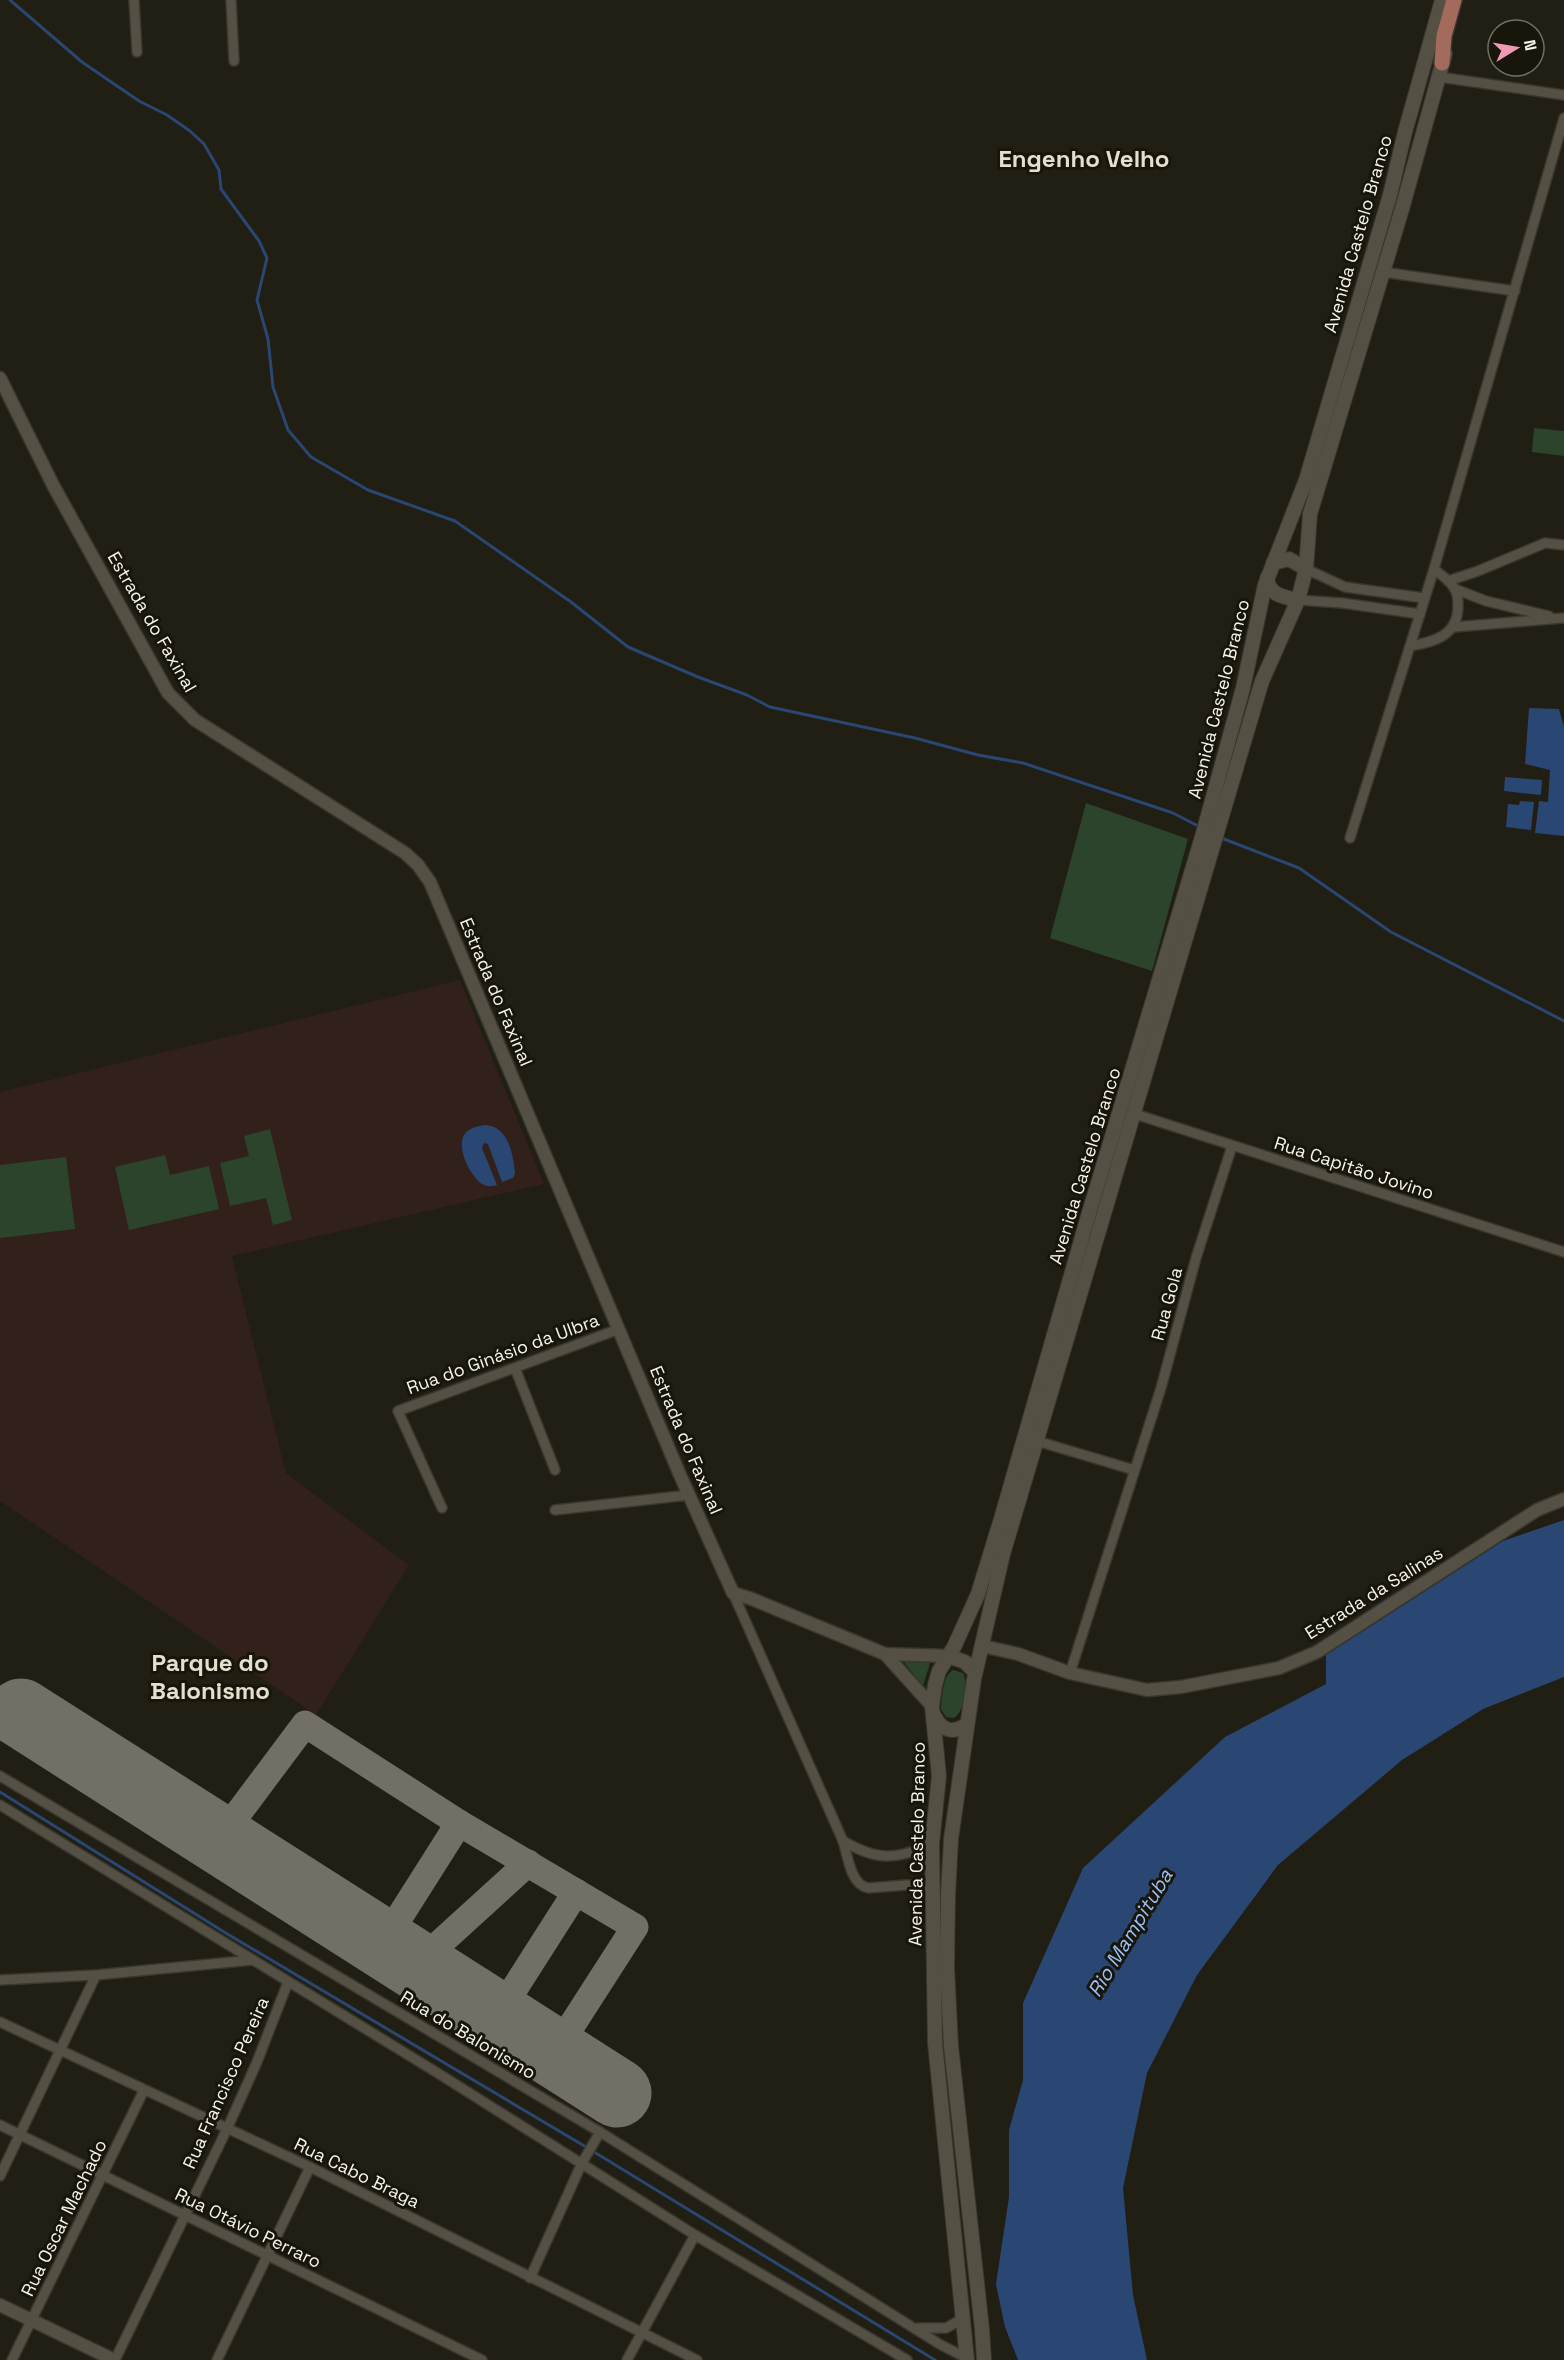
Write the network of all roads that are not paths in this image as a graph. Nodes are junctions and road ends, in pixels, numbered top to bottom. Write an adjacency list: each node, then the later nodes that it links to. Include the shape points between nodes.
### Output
1 (134, 0): 6 (street)
2 (231, 0): 7 (street)
3 (1442, 0): 15 (main road, Avenida Castelo Branco, via 1390,195 1312,458)
4 (1454, 0): 8 (main road, via 1444,36)
5 (1461, 0): 8 (main road, Avenida Castelo Branco)
6 (137, 52)
7 (234, 61)
8 (1441, 70): 9 (street); 11 (main road, Avenida Castelo Branco)
9 (1564, 95)
10 (1564, 118): 12 (street)
11 (1383, 272): 12 (street); 16 (main road, Avenida Castelo Branco, via 1310,514)
12 (1515, 291): 17 (street)
13 (0, 378): 33 (street, Estrada do Faxinal, via 53,485 168,693 195,720 405,853 430,882)
14 (1564, 545): 19 (street, via 1545,543)
15 (1273, 563): 16 (main road, via 1289,559); 18 (main road, Avenida Castelo Branco)
16 (1306, 569): 20 (street); 23 (main road, Avenida Castelo Branco)
17 (1434, 569): 19 (street); 22 (street)
18 (1267, 578): 23 (main road, via 1275,594); 44 (main road, Avenida Castelo Branco, via 1243,688 1202,837 978,1594)
19 (1448, 580): 21 (street)
20 (1345, 587): 22 (street); 24 (street)
21 (1455, 589): 26 (street, via 1486,601); 27 (street, via 1458,614)
22 (1424, 598): 25 (street)
23 (1298, 600): 24 (street); 30 (main road, Avenida Castelo Branco, via 1262,681)
24 (1342, 603): 25 (street)
25 (1420, 614): 28 (street)
26 (1559, 618): 27 (street)
27 (1454, 627): 28 (street, via 1434,642)
28 (1410, 646): 29 (street)
29 (1350, 838)
30 (1135, 1114): 31 (street, Rua Capitão Jovino); 35 (main road, Avenida Castelo Branco)
31 (1232, 1146): 32 (street, Rua Capitão Jovino); 37 (street, Rua Gola)
32 (1564, 1252)
33 (619, 1329): 34 (street, Rua do Ginásio da Ulbra); 38 (street, Estrada do Faxinal)
34 (515, 1368): 36 (street); 40 (street, Rua do Ginásio da Ulbra, via 398,1411)
35 (1037, 1441): 37 (street); 43 (main road, Avenida Castelo Branco, via 1003,1554)
36 (555, 1470)
37 (1134, 1470): 47 (street, Rua Gola)
38 (689, 1495): 41 (street); 42 (street, Estrada do Faxinal)
39 (1564, 1499): 47 (street, Estrada da Salinas, via 1537,1510 1317,1652 1278,1668 1166,1690 1147,1690)
40 (442, 1508)
41 (555, 1510)
42 (733, 1593): 45 (street); 52 (street)
43 (982, 1646): 44 (main road); 46 (main road, Avenida Castelo Branco); 47 (street, Estrada da Salinas)
44 (951, 1652): 45 (street); 46 (main road); 48 (main road, Avenida Castelo Branco, via 934,1685)
45 (885, 1654): 48 (street)
46 (975, 1672): 49 (main road, Avenida Castelo Branco)
47 (1070, 1673)
48 (933, 1711): 49 (main road, via 939,1725 947,1730 958,1730); 53 (main road, Avenida Castelo Branco, via 939,1776)
49 (967, 1724): 87 (main road, Avenida Castelo Branco, via 951,1839 946,1967)
50 (0, 1776): 65 (street, Rua do Balonismo)
51 (0, 1805): 55 (street)
52 (843, 1841): 53 (street, via 878,1857 904,1854); 54 (street, via 854,1877 862,1887)
53 (932, 1844): 54 (main road, Avenida Castelo Branco)
54 (932, 1887): 75 (main road, Avenida Castelo Branco, via 935,2043)
55 (253, 1960): 56 (street); 58 (street)
56 (96, 1975): 57 (street); 60 (street)
57 (0, 1980)
58 (288, 1982): 63 (street, Rua Francisco Pereira); 66 (street)
59 (0, 2022): 60 (street, Rua Cabo Braga)
60 (61, 2049): 61 (street, Rua Cabo Braga); 64 (street)
61 (144, 2090): 63 (street, Rua Cabo Braga); 69 (street, Rua Oscar Machado)
62 (0, 2126): 64 (street, Rua Otávio Perraro)
63 (227, 2129): 67 (street, Rua Cabo Braga); 70 (street, Rua Francisco Pereira)
64 (20, 2136): 68 (street); 69 (street, Rua Otávio Perraro)
65 (597, 2137): 66 (street); 77 (street, Rua do Balonismo)
66 (583, 2160): 71 (street); 73 (street)
67 (310, 2168): 72 (street); 73 (street, Rua Cabo Braga)
68 (0, 2176)
69 (102, 2176): 70 (street, Rua Otávio Perraro); 76 (street, Rua Oscar Machado)
70 (184, 2215): 72 (street, Rua Otávio Perraro); 81 (street, Rua Francisco Pereira)
71 (694, 2235): 78 (street); 86 (street)
72 (268, 2256): 82 (street); 83 (street, Rua Otávio Perraro)
73 (530, 2278): 78 (street, Rua Cabo Braga)
74 (0, 2305): 76 (street)
75 (964, 2318): 77 (street, via 946,2328); 79 (main road, Avenida Castelo Branco)
76 (32, 2320): 80 (street, Rua Oscar Machado); 81 (street)
77 (916, 2328): 79 (street, Rua do Balonismo)
78 (640, 2332): 84 (street); 85 (street, Rua Cabo Braga)
79 (967, 2359)
80 (12, 2360)
81 (114, 2360)
82 (217, 2360)
83 (482, 2360)
84 (627, 2360)
85 (697, 2360)
86 (907, 2360)
87 (984, 2360)

